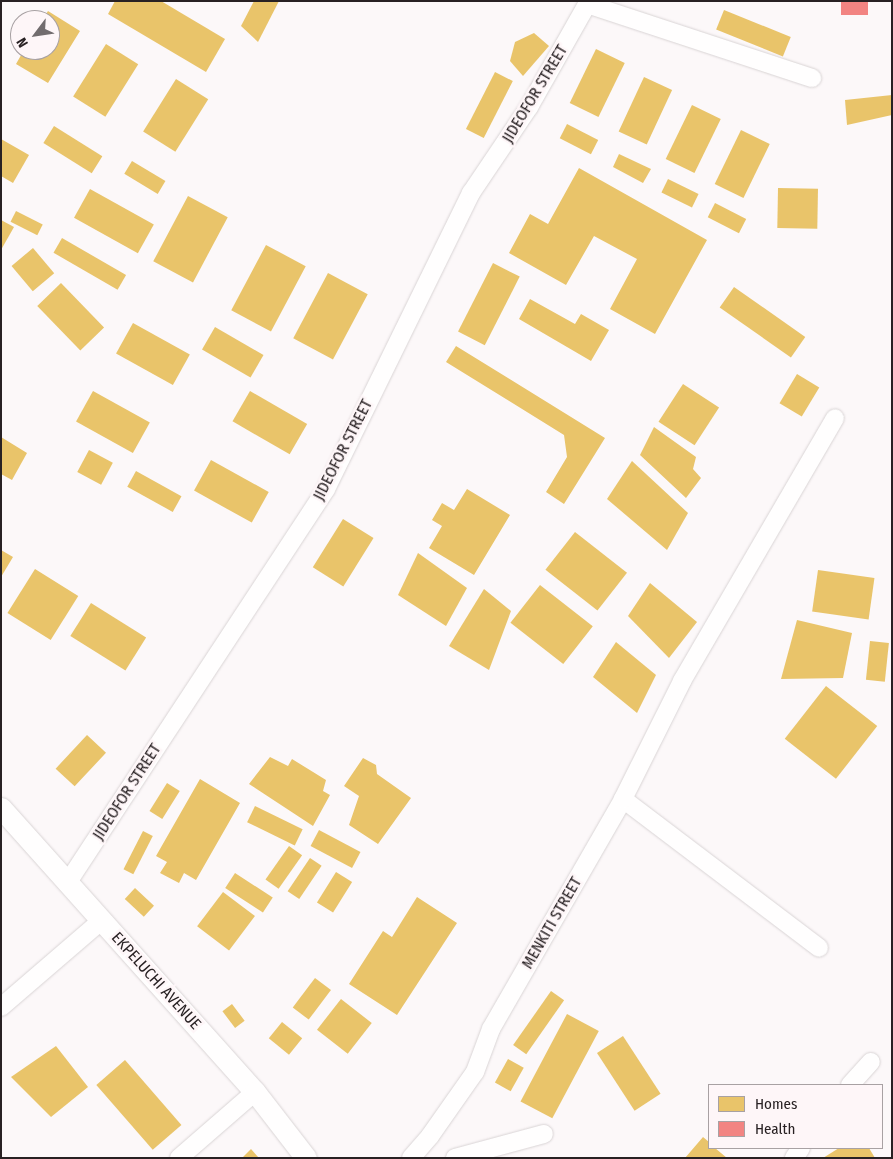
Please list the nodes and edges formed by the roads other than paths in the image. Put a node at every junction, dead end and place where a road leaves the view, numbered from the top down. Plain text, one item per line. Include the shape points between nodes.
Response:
1 (588, 3) edge
2 (812, 78) dead end
3 (834, 418) dead end
4 (623, 799) junction
5 (1, 808) edge
6 (68, 882) junction
7 (102, 920) junction
8 (819, 948) dead end
9 (1, 1007) edge
10 (871, 1062) dead end
11 (851, 1084) edge
12 (255, 1092) junction
13 (544, 1134) dead end
14 (179, 1158) edge
15 (306, 1158) edge
16 (411, 1158) edge
17 (455, 1158) edge

1 - 2 street
1 - 6 street, JIDEOFOR STREET via 529,107 472,193 326,489
3 - 4 street, MENKITI STREET via 682,681
4 - 8 street
4 - 16 street, MENKITI STREET via 491,1029 475,1072
5 - 6 street, EKPELUCHI AVENUE
6 - 7 street, EKPELUCHI AVENUE
7 - 9 street
7 - 12 street, EKPELUCHI AVENUE
10 - 11 street
12 - 14 street
12 - 15 street, EKPELUCHI AVENUE
13 - 17 street

